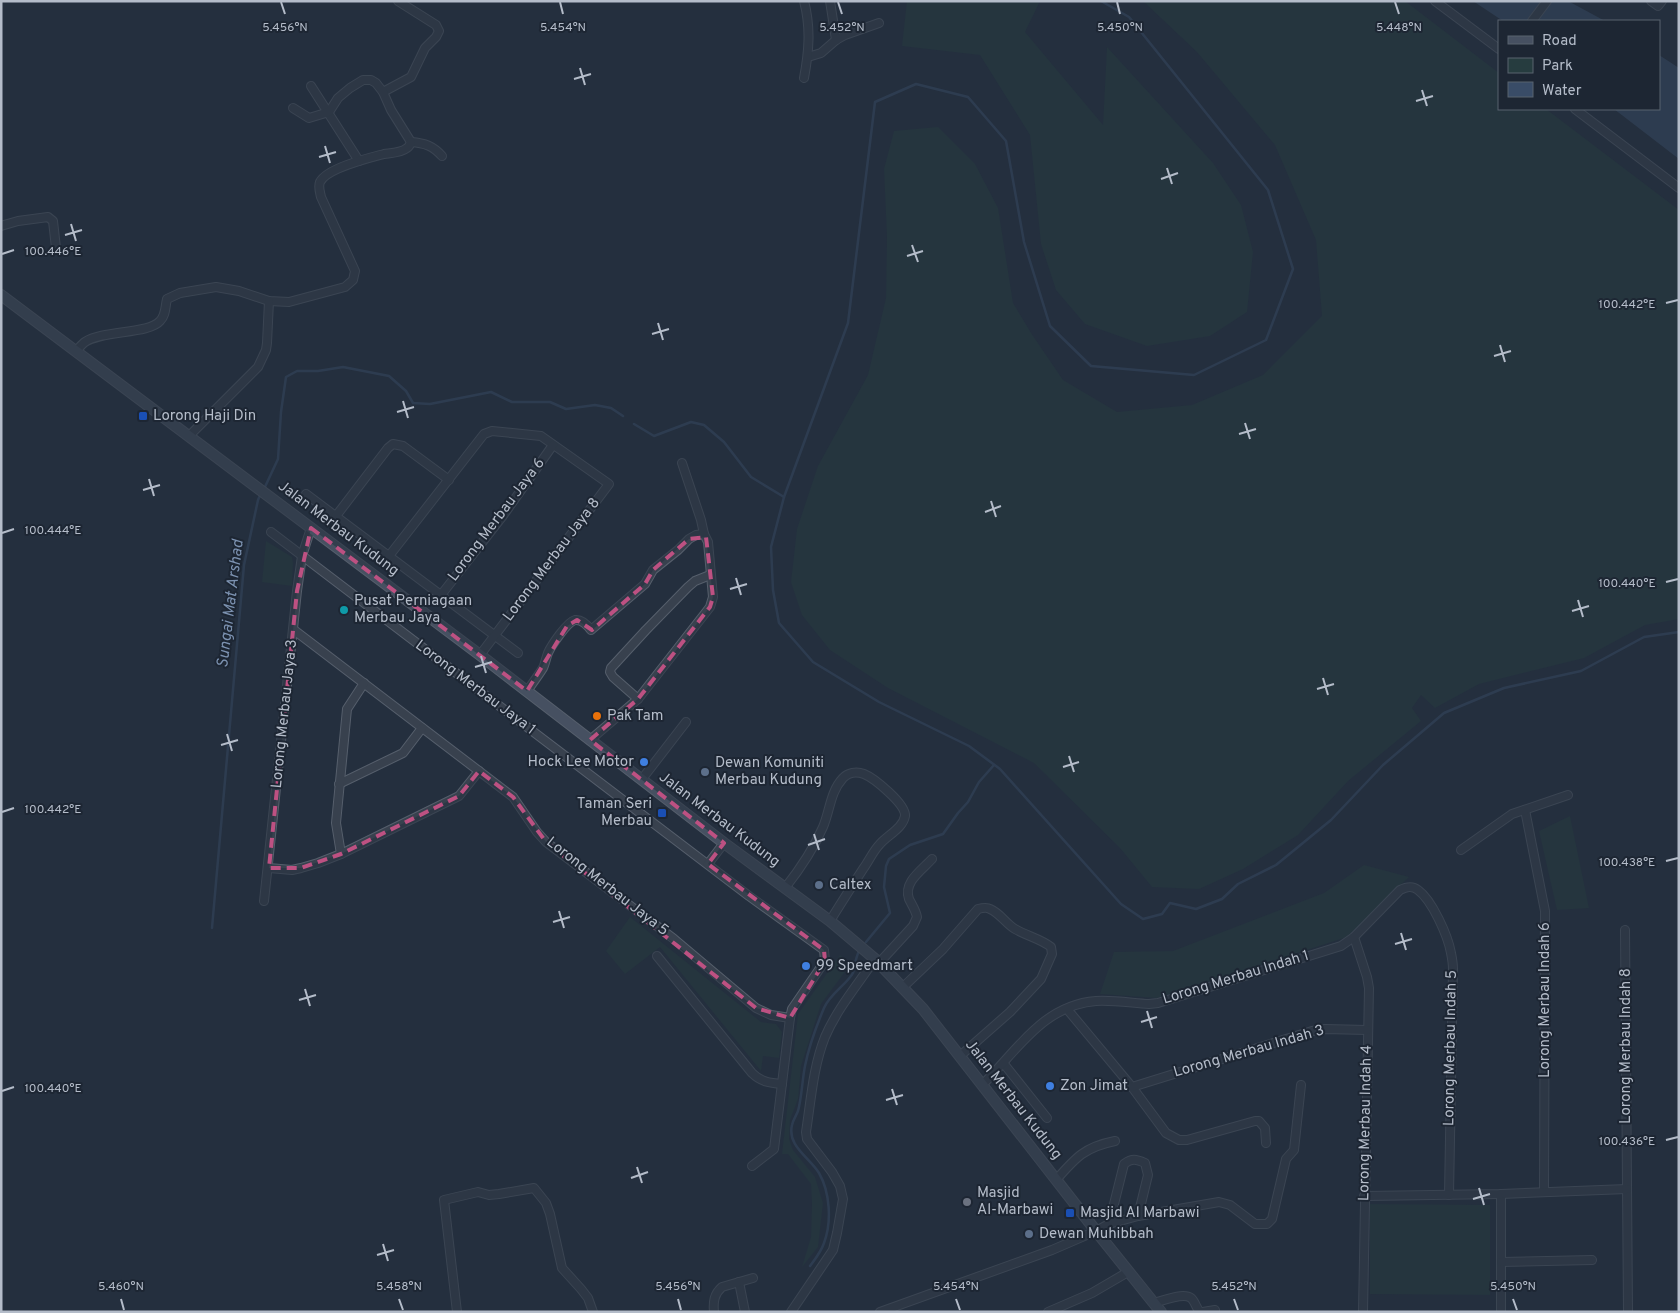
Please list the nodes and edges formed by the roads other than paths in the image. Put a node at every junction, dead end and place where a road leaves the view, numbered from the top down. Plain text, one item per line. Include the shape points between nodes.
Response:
1 (398, 1) edge
2 (804, 1) edge
3 (830, 1) edge
4 (1435, 1) edge
5 (1547, 1) edge
6 (1651, 1) edge
7 (1662, 1) edge
8 (1533, 20) edge
9 (879, 24) dead end
10 (836, 40) junction
11 (1498, 48) edge
12 (808, 57) junction
13 (804, 78) dead end
14 (311, 86) dead end
15 (383, 92) junction
16 (293, 108) dead end
17 (1576, 110) edge
18 (329, 112) junction
19 (412, 142) junction
20 (442, 156) dead end
21 (359, 161) junction
22 (1679, 188) edge
23 (1, 226) edge
24 (56, 248) dead end
25 (1, 295) edge
26 (269, 301) junction
27 (76, 351) junction
28 (189, 436) junction
29 (553, 445) junction
30 (682, 463) dead end
31 (449, 480) junction
32 (306, 494) dead end
33 (336, 516) junction
34 (311, 528) junction
35 (271, 532) dead end
36 (704, 534) junction
37 (302, 556) junction
38 (389, 556) junction
39 (710, 575) junction
40 (441, 595) junction
41 (294, 630) junction
42 (495, 635) junction
43 (518, 653) dead end
44 (480, 655) junction
45 (364, 683) junction
46 (527, 691) junction
47 (638, 698) junction
48 (686, 722) dead end
49 (422, 728) junction
50 (590, 740) junction
51 (479, 771) junction
52 (642, 779) junction
53 (339, 784) junction
54 (1568, 795) dead end
55 (1525, 810) junction
56 (724, 843) junction
57 (1461, 850) dead end
58 (341, 854) junction
59 (932, 859) dead end
60 (708, 864) junction
61 (269, 868) junction
62 (1408, 887) joint
63 (784, 888) junction
64 (264, 902) dead end
65 (830, 921) junction
66 (1625, 930) dead end
67 (1354, 938) junction
68 (656, 956) dead end
69 (877, 961) junction
70 (903, 987) junction
71 (1067, 1009) junction
72 (790, 1018) junction
73 (1367, 1030) junction
74 (960, 1056) junction
75 (1004, 1064) junction
76 (782, 1084) junction
77 (1301, 1084) dead end
78 (982, 1086) junction
79 (1132, 1087) junction
80 (1047, 1118) dead end
81 (1115, 1141) dead end
82 (1266, 1143) dead end
83 (752, 1166) dead end
84 (1056, 1180) junction
85 (1626, 1189) junction
86 (1544, 1192) junction
87 (1501, 1194) junction
88 (1449, 1195) junction
89 (1364, 1196) junction
90 (1138, 1216) junction
91 (1109, 1224) junction
92 (1096, 1232) junction
93 (1592, 1260) dead end
94 (1501, 1262) junction
95 (1128, 1272) junction
96 (753, 1278) dead end
97 (739, 1282) junction
98 (1157, 1308) edge
99 (1215, 1310) dead end
100 (457, 1312) edge
101 (593, 1312) edge
102 (714, 1312) edge
103 (745, 1312) edge
104 (792, 1312) edge
105 (880, 1312) edge
106 (1048, 1312) edge
107 (1202, 1312) edge
108 (1363, 1312) edge
109 (1501, 1312) edge
110 (1628, 1312) edge

1 - 15 street via 436,25 439,31 425,48 411,77
2 - 12 street via 810,35
3 - 10 street
4 - 11 street
5 - 8 street
6 - 7 street via 1658,6
9 - 10 street
10 - 12 street via 820,53
12 - 13 street
14 - 18 street
15 - 18 street via 376,83 363,80 338,98
15 - 19 street
16 - 18 street via 308,118
17 - 22 street
18 - 21 street
19 - 20 street via 427,144
19 - 21 street via 401,151
21 - 26 street via 329,173 320,181 319,189 355,271 353,280 337,290 289,302
23 - 24 street via 48,217 53,221
25 - 27 main road, Jalan Merbau Kudung
26 - 27 street via 216,287 180,293 168,299 164,316 158,324 104,335 85,342
26 - 28 street via 266,350 258,366
27 - 28 main road, Jalan Merbau Kudung
28 - 34 main road, Jalan Merbau Kudung
29 - 31 street via 541,436 492,431 484,434
29 - 40 street, Lorong Merbau Jaya 6
29 - 42 street, Lorong Merbau Jaya 8 via 609,484
30 - 36 street
31 - 33 street via 402,446 393,444
31 - 38 street
32 - 33 street
33 - 38 street
34 - 37 street, Lorong Merbau Jaya 3
34 - 44 main road, Jalan Merbau Kudung
35 - 37 street, Lorong Merbau Jaya 1
36 - 39 street via 708,542
36 - 46 street via 689,539 664,560 645,584 592,630 579,620 567,626 548,652 542,670
37 - 41 street, Lorong Merbau Jaya 3
37 - 60 street, Lorong Merbau Jaya 1
38 - 40 street
39 - 47 street via 713,597 710,607
39 - 47 street via 688,586 612,668 613,676
40 - 42 street
41 - 45 street, Lorong Merbau Jaya 5
41 - 61 street, Lorong Merbau Jaya 3
42 - 43 street
42 - 44 street, Lorong Merbau Jaya 8
44 - 46 main road, Jalan Merbau Kudung
45 - 49 street, Lorong Merbau Jaya 5
45 - 53 street via 347,709
46 - 50 main road, Jalan Merbau Kudung
47 - 50 street
48 - 52 street
49 - 51 street, Lorong Merbau Jaya 5
49 - 53 street via 403,753
50 - 52 main road, Jalan Merbau Kudung
51 - 58 street via 459,796
51 - 72 street, Lorong Merbau Jaya 5 via 512,797 546,842 674,939 756,1008
52 - 56 main road, Jalan Merbau Kudung
53 - 58 street via 336,823
54 - 55 street
55 - 57 street via 1512,814
55 - 86 street, Lorong Merbau Indah 6 via 1545,911
56 - 60 street
56 - 63 main road, Jalan Merbau Kudung
58 - 61 street via 292,870
59 - 69 street via 908,886 917,917 913,926
60 - 72 street, Lorong Merbau Jaya 1 via 824,950 825,961 792,1009
61 - 64 street, Lorong Merbau Jaya 3
62 - 67 street, Lorong Merbau Indah 1 via 1400,890
62 - 88 street, Lorong Merbau Indah 5 via 1418,890 1425,898 1442,925 1451,953
63 - 65 main road, Jalan Merbau Kudung
63 - 65 street via 809,856 823,827 835,789 843,777 857,772 875,781 898,801 905,817 878,846
65 - 69 main road, Jalan Merbau Kudung
66 - 85 street, Lorong Merbau Indah 8
67 - 71 street, Lorong Merbau Indah 1 via 1341,946 1158,1003 1102,1001
67 - 73 street, Lorong Merbau Indah 4 via 1369,988
68 - 76 street via 756,1078
69 - 70 main road, Jalan Merbau Kudung
69 - 104 street via 830,1028 814,1073 807,1139 840,1186 843,1200 832,1250
70 - 74 main road, Jalan Merbau Kudung
70 - 74 street via 978,909 990,909 1013,928 1051,947 1052,954 1041,979 1010,1012
71 - 75 street, Lorong Merbau Indah 1 via 1037,1027
71 - 79 street
72 - 76 street
73 - 79 street, Lorong Merbau Indah 3 via 1312,1031
73 - 89 street, Lorong Merbau Indah 4
74 - 78 main road, Jalan Merbau Kudung
75 - 78 street, Lorong Merbau Indah 1
75 - 80 street
76 - 83 street via 774,1149
77 - 90 street via 1294,1150 1286,1159 1272,1219 1267,1224 1255,1224 1230,1205 1218,1202
78 - 84 main road, Jalan Merbau Kudung
79 - 82 street via 1161,1128 1173,1138 1187,1140 1259,1121 1265,1128
81 - 84 street via 1082,1153
84 - 92 main road, Jalan Merbau Kudung
85 - 86 street
85 - 110 street, Lorong Merbau Indah 8
86 - 87 street
87 - 88 street
87 - 94 street
88 - 89 street
89 - 108 street, Lorong Merbau Indah 4
90 - 91 street
90 - 91 street via 1148,1175 1145,1163 1135,1158 1124,1164
91 - 92 street
92 - 95 main road, Jalan Merbau Kudung
92 - 105 street
93 - 94 street
94 - 109 street
95 - 98 main road, Jalan Merbau Kudung
95 - 106 street via 1092,1293
96 - 97 street
97 - 102 street via 718,1290
97 - 103 street
98 - 107 street via 1171,1297 1186,1296
99 - 107 street
100 - 101 street via 444,1200 478,1192 489,1195 534,1188 550,1214 562,1268 582,1289

